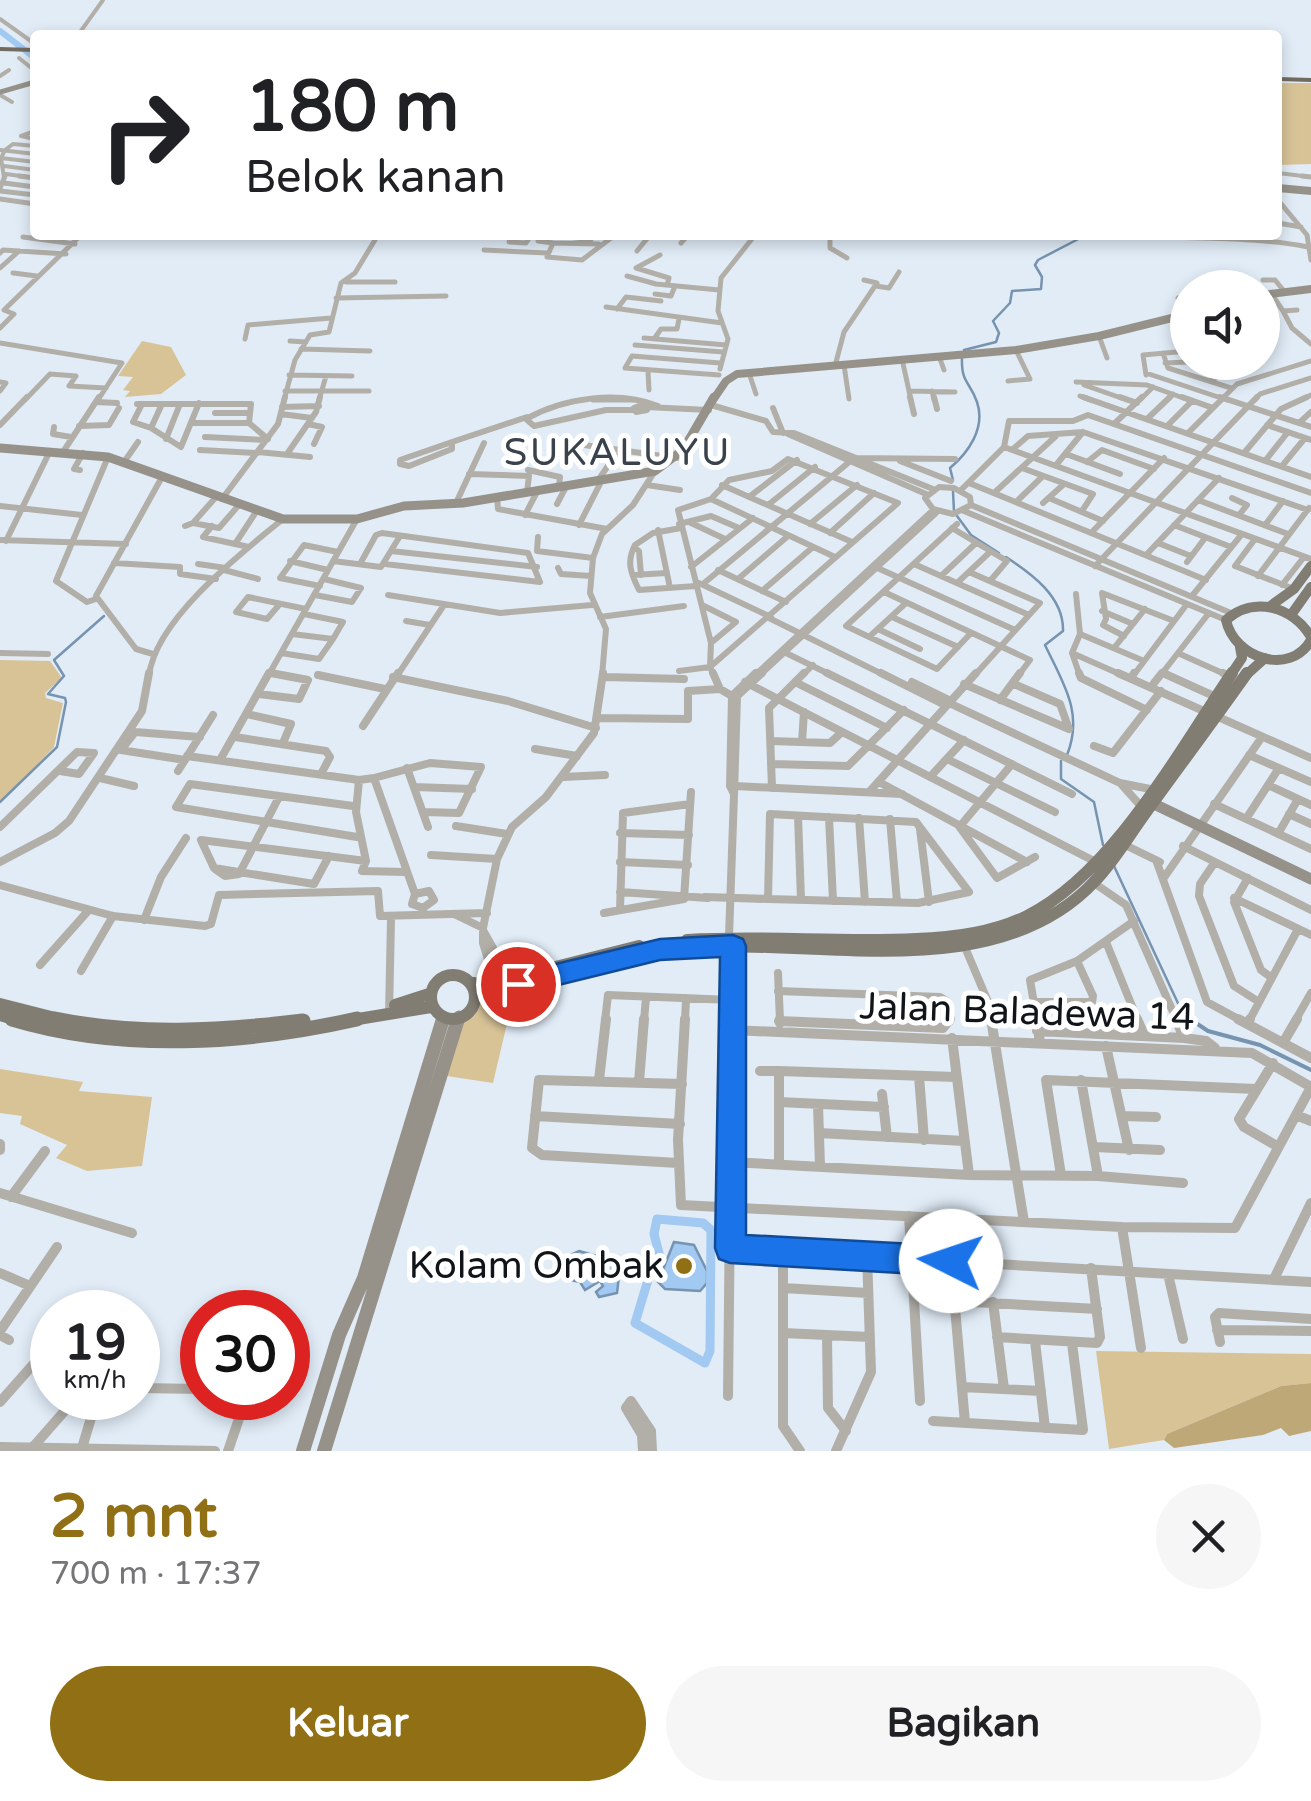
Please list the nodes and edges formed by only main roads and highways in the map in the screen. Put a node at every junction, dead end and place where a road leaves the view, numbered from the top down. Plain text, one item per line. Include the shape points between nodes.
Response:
1 (1282, 77) edge
2 (1311, 78) edge
3 (1308, 561) edge
4 (1311, 587) edge
5 (1269, 607) junction
6 (1291, 615) junction
7 (1310, 646) edge
8 (1240, 647) junction
9 (1265, 658) junction
10 (1211, 714) junction
11 (1105, 855) junction
12 (731, 942) junction
13 (476, 989) junction
14 (0, 1004) edge
15 (389, 1011) junction
16 (444, 1014) junction
17 (0, 1015) edge

1 - 2 highway
3 - 5 main road
4 - 6 main road
5 - 6 main road
5 - 8 main road via 1249,606 1229,616 1228,634
6 - 7 main road
7 - 9 main road via 1281,660
8 - 9 main road
8 - 10 main road via 1242,658
9 - 10 main road
10 - 11 main road
10 - 11 main road via 1154,804 1123,844
11 - 12 main road via 1041,908 1001,926 900,940
11 - 12 main road via 1094,883 1067,908 964,946 900,950
12 - 13 main road via 660,950
12 - 13 main road via 638,946
13 - 16 main road via 473,1008
13 - 16 main road via 452,976 438,982
14 - 15 main road via 67,1021 156,1030
15 - 16 main road
15 - 17 main road via 263,1034 181,1038 83,1034

